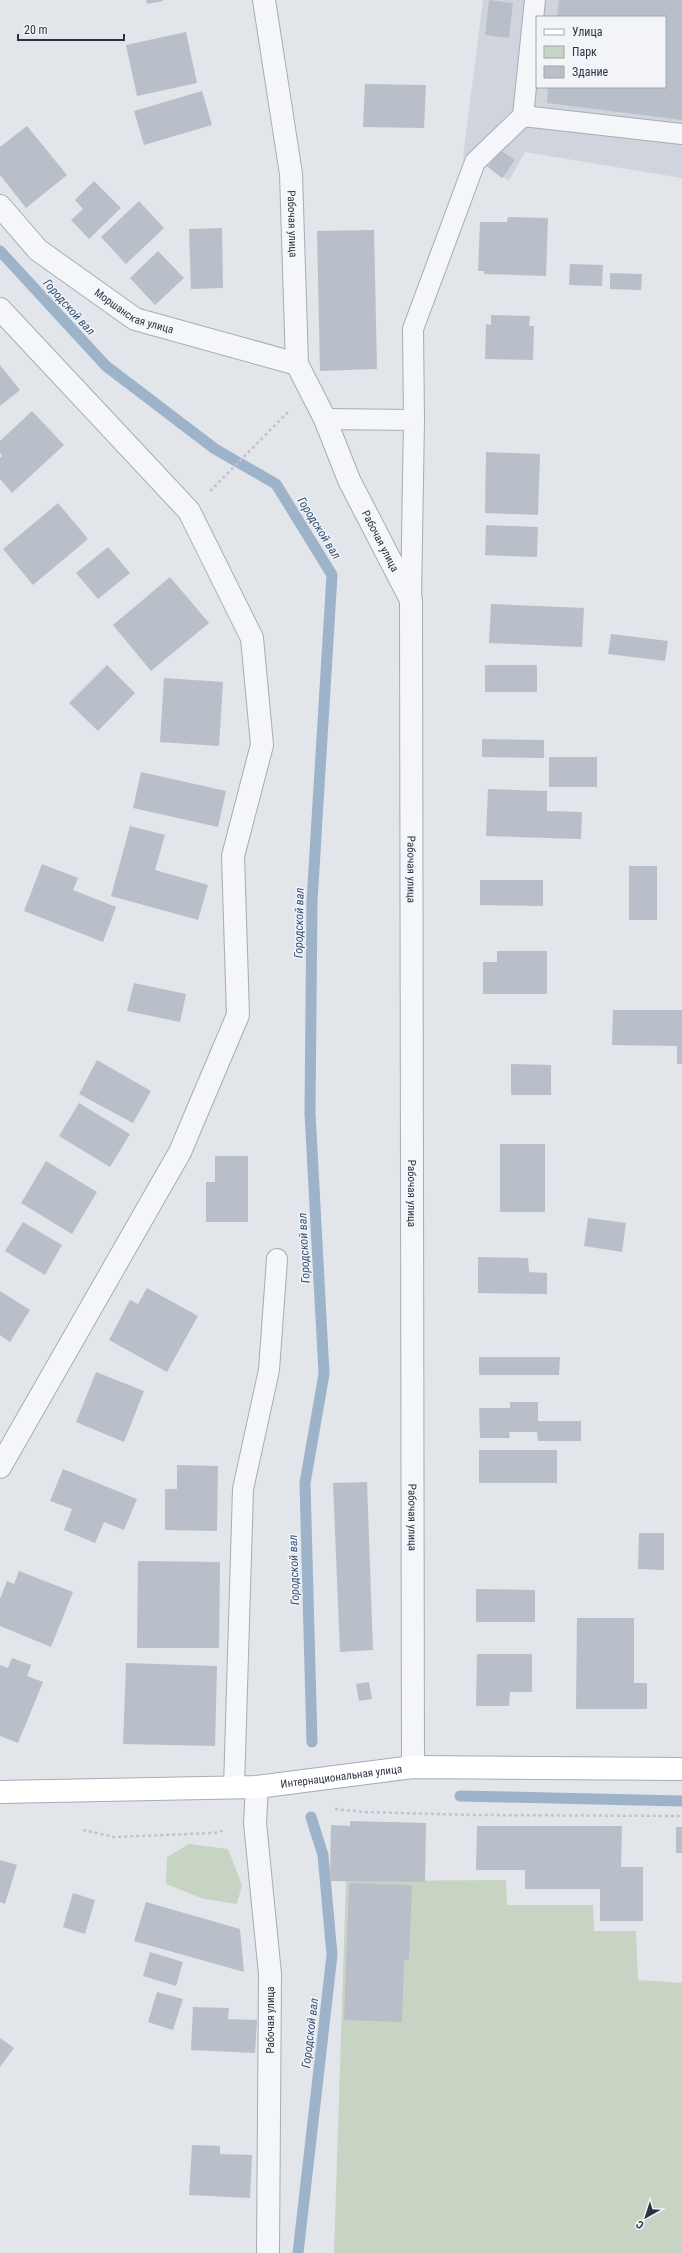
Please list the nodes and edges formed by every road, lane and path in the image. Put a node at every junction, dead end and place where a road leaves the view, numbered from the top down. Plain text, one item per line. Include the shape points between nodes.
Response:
1 (264, 0) edge
2 (536, 0) edge
3 (523, 116) junction
4 (682, 134) edge
5 (0, 206) edge
6 (0, 309) edge
7 (297, 364) junction
8 (325, 419) junction
9 (414, 420) junction
10 (264, 435) dead end
11 (224, 478) dead end
12 (411, 600) junction
13 (277, 1259) dead end
14 (0, 1467) edge
15 (413, 1767) junction
16 (682, 1768) edge
17 (257, 1787) junction
18 (234, 1788) junction
19 (0, 1792) edge
20 (334, 1809) dead end
21 (682, 1816) edge
22 (255, 1822) junction
23 (83, 1830) dead end
24 (268, 2253) edge

1 - 7 street, Рабочая улица via 291,174
2 - 3 lane
3 - 4 lane
3 - 9 lane via 475,162 412,329
5 - 7 street, Моршанская улица via 38,250 135,319
6 - 14 street via 189,511 252,638 262,745 233,856 238,1015 180,1152
7 - 8 street, Рабочая улица
8 - 9 lane
8 - 12 street, Рабочая улица via 349,480
9 - 12 lane
10 - 11 path
12 - 15 street, Рабочая улица
13 - 18 lane via 269,1370 242,1489
15 - 16 street, Интернациональная улица
15 - 17 street, Интернациональная улица
17 - 18 street, Интернациональная улица
17 - 22 street, Рабочая улица
18 - 19 street, Интернациональная улица
20 - 21 path via 473,1815
22 - 23 path via 214,1832 114,1837
22 - 24 street, Рабочая улица via 270,1974

